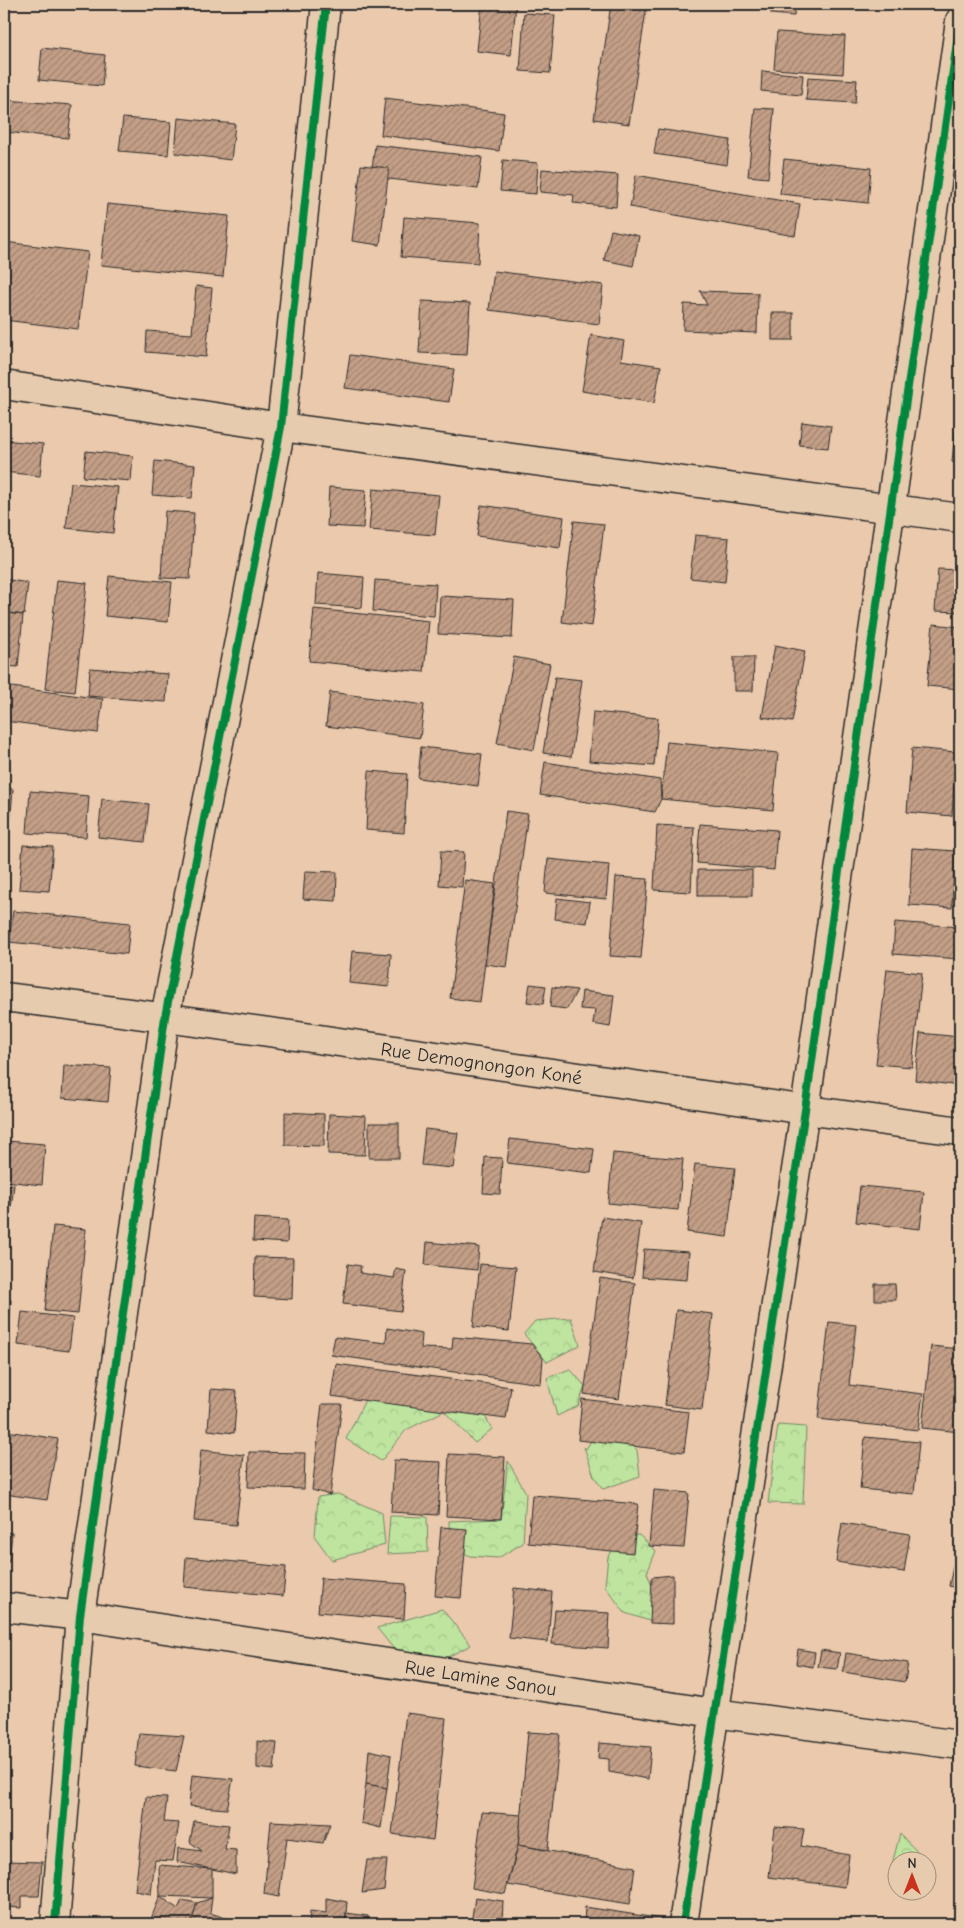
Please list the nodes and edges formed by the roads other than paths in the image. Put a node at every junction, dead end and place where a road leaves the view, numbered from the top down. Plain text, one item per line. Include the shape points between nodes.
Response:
1 (326, 4) edge
2 (960, 21) edge
3 (4, 385) edge
4 (281, 427) junction
5 (890, 508) junction
6 (960, 518) edge
7 (4, 997) edge
8 (165, 1017) junction
9 (804, 1110) junction
10 (960, 1131) edge
11 (4, 1607) edge
12 (80, 1616) junction
13 (714, 1713) junction
14 (960, 1745) edge
15 (54, 1924) edge
16 (684, 1924) edge

1 - 4 street
2 - 5 street
3 - 4 street
4 - 5 street
4 - 8 street
5 - 6 street
5 - 9 street
7 - 8 street, Rue Demognongon Koné
8 - 9 street, Rue Demognongon Koné
8 - 12 street
9 - 10 street, Rue Demognongon Koné
9 - 13 street
11 - 12 street, Rue Lamine Sanou
12 - 13 street, Rue Lamine Sanou
12 - 15 street
13 - 14 street, Rue Lamine Sanou
13 - 16 street

